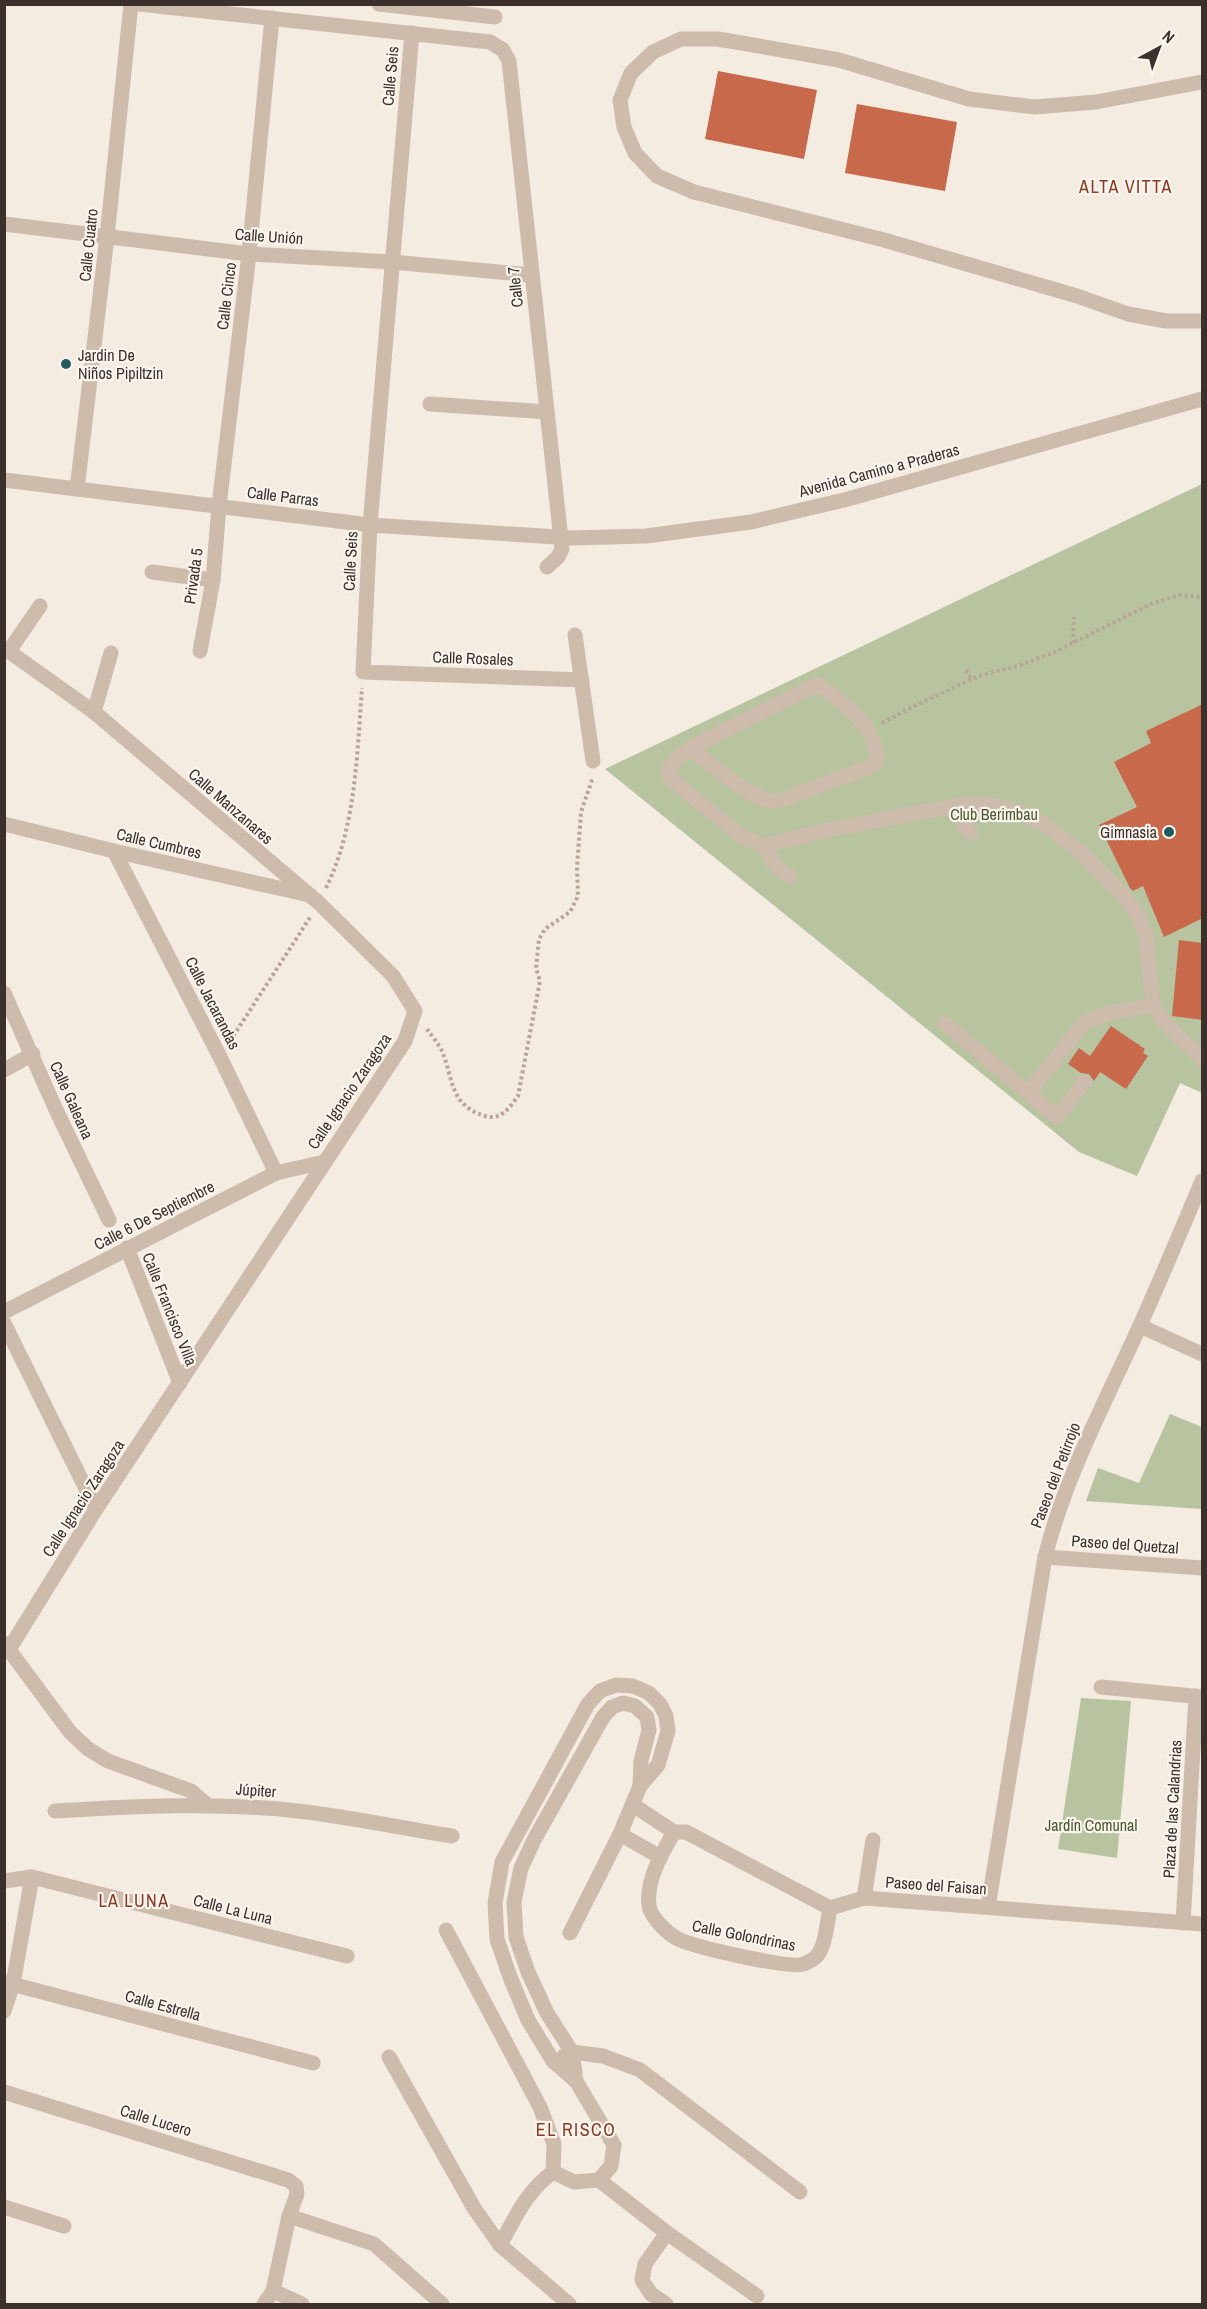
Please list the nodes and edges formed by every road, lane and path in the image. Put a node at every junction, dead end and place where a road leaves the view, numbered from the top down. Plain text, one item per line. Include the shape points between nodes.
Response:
1 (131, 4) edge
2 (139, 4) edge
3 (379, 4) edge
4 (495, 17) dead end
5 (272, 18) junction
6 (412, 33) junction
7 (1203, 82) edge
8 (4, 224) edge
9 (107, 237) junction
10 (249, 254) junction
11 (392, 262) junction
12 (531, 275) junction
13 (1203, 321) edge
14 (1203, 399) edge
15 (430, 404) dead end
16 (547, 412) junction
17 (4, 480) edge
18 (77, 489) junction
19 (219, 506) junction
20 (370, 525) junction
21 (559, 537) junction
22 (547, 567) dead end
23 (152, 572) dead end
24 (213, 580) junction
25 (1203, 597) edge
26 (40, 606) dead end
27 (1074, 617) dead end
28 (575, 635) dead end
29 (1073, 643) junction
30 (7, 650) edge
31 (200, 651) dead end
32 (111, 653) dead end
33 (966, 670) dead end
34 (363, 672) junction
35 (972, 679) junction
36 (582, 680) junction
37 (94, 712) junction
38 (868, 730) junction
39 (690, 748) junction
40 (593, 761) joint
41 (959, 804) junction
42 (4, 824) edge
43 (971, 833) dead end
44 (763, 846) junction
45 (114, 851) junction
46 (789, 877) dead end
47 (313, 899) junction
48 (4, 993) edge
49 (1153, 1005) junction
50 (415, 1011) junction
51 (944, 1023) dead end
52 (33, 1054) junction
53 (1200, 1055) edge
54 (220, 1057) junction
55 (4, 1070) edge
56 (1084, 1082) dead end
57 (1029, 1092) junction
58 (324, 1162) junction
59 (276, 1173) junction
60 (1203, 1181) edge
61 (109, 1220) dead end
62 (127, 1248) junction
63 (4, 1312) edge
64 (4, 1323) edge
65 (1140, 1326) junction
66 (1203, 1354) edge
67 (180, 1383) junction
68 (96, 1509) junction
69 (1045, 1557) junction
70 (1203, 1568) edge
71 (6, 1647) edge
72 (1101, 1687) dead end
73 (1199, 1697) edge
74 (640, 1786) junction
75 (207, 1805) junction
76 (633, 1805) junction
77 (56, 1811) dead end
78 (680, 1832) junction
79 (620, 1834) junction
80 (452, 1836) dead end
81 (873, 1840) dead end
82 (660, 1857) junction
83 (32, 1877) junction
84 (4, 1881) edge
85 (864, 1898) junction
86 (988, 1907) junction
87 (830, 1908) junction
88 (1183, 1923) junction
89 (1203, 1924) edge
90 (446, 1930) dead end
91 (570, 1933) dead end
92 (347, 1956) dead end
93 (9, 1983) edge
94 (4, 2011) edge
95 (572, 2052) junction
96 (389, 2057) dead end
97 (553, 2061) junction
98 (313, 2063) dead end
99 (576, 2081) junction
100 (4, 2092) edge
101 (553, 2172) junction
102 (599, 2180) junction
103 (800, 2192) dead end
104 (4, 2207) edge
105 (289, 2216) junction
106 (64, 2226) dead end
107 (667, 2233) junction
108 (500, 2245) junction
109 (273, 2291) junction
110 (757, 2296) dead end
111 (264, 2304) edge
112 (302, 2304) edge
113 (442, 2304) edge
114 (569, 2304) edge
115 (666, 2304) edge

1 - 9 street, Calle Cuatro
2 - 5 street
3 - 4 street
5 - 6 street
5 - 10 street, Calle Cinco
6 - 11 street, Calle Seis
6 - 12 street, Calle 7 via 490,42 509,61
7 - 13 street via 1096,102 1035,107 969,99 839,60 718,39 681,39 653,52 630,73 620,100 624,127 635,153 657,176 694,192 941,256 1128,314 1166,321
8 - 9 street, Calle Unión
9 - 10 street, Calle Unión
9 - 18 street, Calle Cuatro
10 - 11 street, Calle Unión
10 - 19 street, Calle Cinco
11 - 12 street, Calle Unión
11 - 20 street, Calle Seis
12 - 16 street, Calle 7
14 - 21 street, Avenida Camino a Praderas via 848,499 751,522 646,536
15 - 16 street
16 - 21 street, Calle 7
17 - 18 street, Calle Parras
18 - 19 street, Calle Parras
19 - 20 street, Calle Parras
19 - 24 street, Privada 5
20 - 21 street, Calle Parras
20 - 34 street, Calle Seis
21 - 22 street via 562,549
23 - 24 street
24 - 31 street, Privada 5
25 - 29 path via 1180,595 1153,603
26 - 30 street
27 - 29 path
28 - 36 street
29 - 35 path via 1021,665
30 - 37 street, Calle Manzanares
32 - 37 street
33 - 35 path
34 - 36 street, Calle Rosales
34 - 47 path via 356,767 343,849
35 - 38 path
36 - 40 street
37 - 47 street, Calle Manzanares
38 - 39 street via 857,714 818,684
38 - 39 street via 878,757 875,763 772,802 730,778
39 - 44 street via 670,767 671,779 741,836
40 - 50 path via 593,777 581,812 578,896 570,912 545,929 538,939 536,968 540,981 518,1096 507,1112 489,1117 470,1112 457,1097 441,1049
41 - 43 street via 964,825
41 - 44 street
41 - 49 street via 992,805 1044,824 1081,852 1127,899 1146,937
42 - 45 street, Calle Cumbres
44 - 46 street via 774,864
45 - 47 street, Calle Cumbres
45 - 54 street, Calle Jacarandas
47 - 50 street, Calle Manzanares via 393,976
47 - 54 path
48 - 52 street, Calle Galeana
49 - 53 street via 1172,1032
49 - 57 street via 1085,1022
50 - 58 street, Calle Ignacio Zaragoza via 405,1041
51 - 57 street
52 - 55 street
52 - 61 street, Calle Galeana
54 - 59 street, Calle Jacarandas
56 - 57 street via 1057,1117
58 - 59 street, Calle 6 De Septiembre
58 - 67 street, Calle Ignacio Zaragoza
59 - 62 street, Calle 6 De Septiembre
60 - 65 street, Paseo del Petirrojo
62 - 63 street, Calle 6 De Septiembre
62 - 67 street, Calle Francisco Villa
64 - 68 street
65 - 66 street
65 - 69 street, Paseo del Petirrojo via 1069,1479
67 - 68 street, Calle Ignacio Zaragoza
68 - 71 street, Calle Ignacio Zaragoza
69 - 70 street, Paseo del Quetzal
69 - 86 street, Paseo del Petirrojo
71 - 75 street via 70,1732 88,1749 108,1761 191,1791
72 - 73 street
73 - 88 street, Plaza de las Calandrias
74 - 76 street
74 - 95 street via 649,1730 647,1717 635,1706 623,1703 612,1707 603,1717 521,1868 514,1902 516,1937 547,2013
74 - 97 street via 658,1765 668,1731 666,1716 649,1693 633,1686 616,1685 600,1691 588,1704 502,1862 495,1902 497,1939 528,2020
75 - 77 street, Júpiter
75 - 80 street, Júpiter via 299,1811
76 - 78 street
76 - 79 street
78 - 82 street, Calle Golondrinas
78 - 87 street
79 - 82 street
79 - 91 street
81 - 85 street
82 - 87 street, Calle Golondrinas via 648,1907 676,1938 699,1947 804,1964 816,1957 822,1945
83 - 84 street, Calle La Luna
83 - 92 street, Calle La Luna
83 - 93 street
85 - 86 street, Paseo del Faisan
85 - 87 street, Paseo del Faisan
86 - 88 street, Paseo del Faisan
88 - 89 street, Paseo del Faisan
90 - 101 street via 540,2107 554,2144
93 - 94 street
93 - 98 street, Calle Estrella
95 - 97 street
95 - 99 street
95 - 103 street via 603,2056 640,2070
96 - 108 street via 474,2208
97 - 99 street
99 - 102 street via 614,2145 611,2166
100 - 105 street, Calle Lucero via 288,2180 296,2186 297,2194
101 - 102 street via 574,2182
101 - 108 street via 528,2195
102 - 107 street
104 - 106 street
105 - 109 street
105 - 113 street via 374,2244
107 - 110 street
107 - 115 street via 645,2264 642,2280 651,2294
108 - 114 street
109 - 111 street
109 - 112 street

